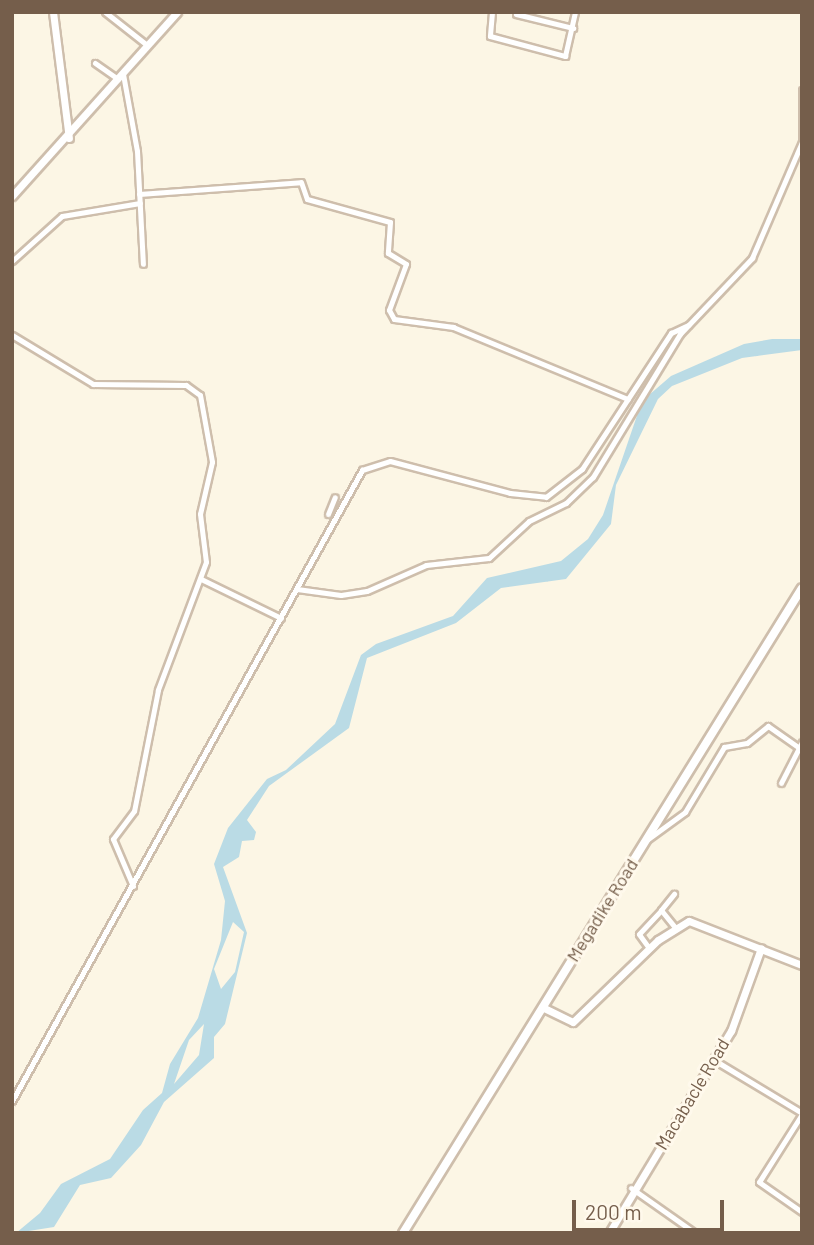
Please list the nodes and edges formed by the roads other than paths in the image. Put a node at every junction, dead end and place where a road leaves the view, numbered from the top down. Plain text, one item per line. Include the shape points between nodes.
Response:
1 (53, 12) edge
2 (105, 12) edge
3 (177, 12) edge
4 (492, 12) edge
5 (507, 12) edge
6 (575, 12) edge
7 (516, 13) edge
8 (572, 28) junction
9 (147, 45) junction
10 (95, 63) dead end
11 (120, 77) junction
12 (802, 90) edge
13 (69, 138) junction
14 (802, 142) edge
15 (139, 194) junction
16 (12, 196) edge
17 (139, 203) junction
18 (12, 261) edge
19 (143, 264) dead end
20 (688, 325) junction
21 (12, 335) edge
22 (628, 399) junction
23 (335, 497) dead end
24 (327, 514) dead end
25 (201, 579) junction
26 (802, 588) edge
27 (297, 589) junction
28 (281, 618) junction
29 (800, 745) edge
30 (781, 783) dead end
31 (645, 841) junction
32 (133, 886) junction
33 (674, 894) dead end
34 (661, 910) junction
35 (675, 927) junction
36 (649, 948) junction
37 (761, 948) junction
38 (802, 965) edge
39 (542, 1007) junction
40 (714, 1060) junction
41 (12, 1101) edge
42 (802, 1113) edge
43 (631, 1188) junction
44 (802, 1212) edge
45 (404, 1233) edge
46 (608, 1233) edge
47 (695, 1233) edge

1 - 13 street
2 - 9 street
3 - 9 street
4 - 8 street via 489,36 559,55 568,53
5 - 7 street
6 - 8 street
7 - 8 street
9 - 11 street
10 - 11 street
11 - 13 street
11 - 15 street
12 - 14 street
13 - 16 street
14 - 20 street via 752,258
15 - 17 street
15 - 22 street via 301,182 307,199 390,222 388,253 406,264 389,310 394,319 453,327
17 - 18 street via 62,216
17 - 19 street
20 - 22 street via 671,333
20 - 27 street via 593,477 566,503 529,521 489,558 426,565 367,591 341,595
21 - 25 street via 93,384 186,385 198,390 212,462 200,514 207,552
22 - 27 street via 582,470 546,497 510,493 390,461 369,464
23 - 24 street
25 - 28 street
25 - 32 street via 189,600 158,690 134,811 113,839
26 - 31 main road, Megadike Road
27 - 28 street
28 - 32 street
29 - 30 street
29 - 31 street via 768,726 747,743 724,747 677,821
31 - 39 main road, Megadike Road
32 - 41 street
33 - 34 street
34 - 35 street
34 - 36 street via 639,934
35 - 36 street
35 - 37 street via 693,922
36 - 39 street via 573,1022
37 - 38 street
37 - 40 street, Macabacle Road
39 - 45 main road, Megadike Road
40 - 42 street
40 - 43 street, Macabacle Road
42 - 44 street via 759,1182
43 - 46 street, Macabacle Road
43 - 47 street

